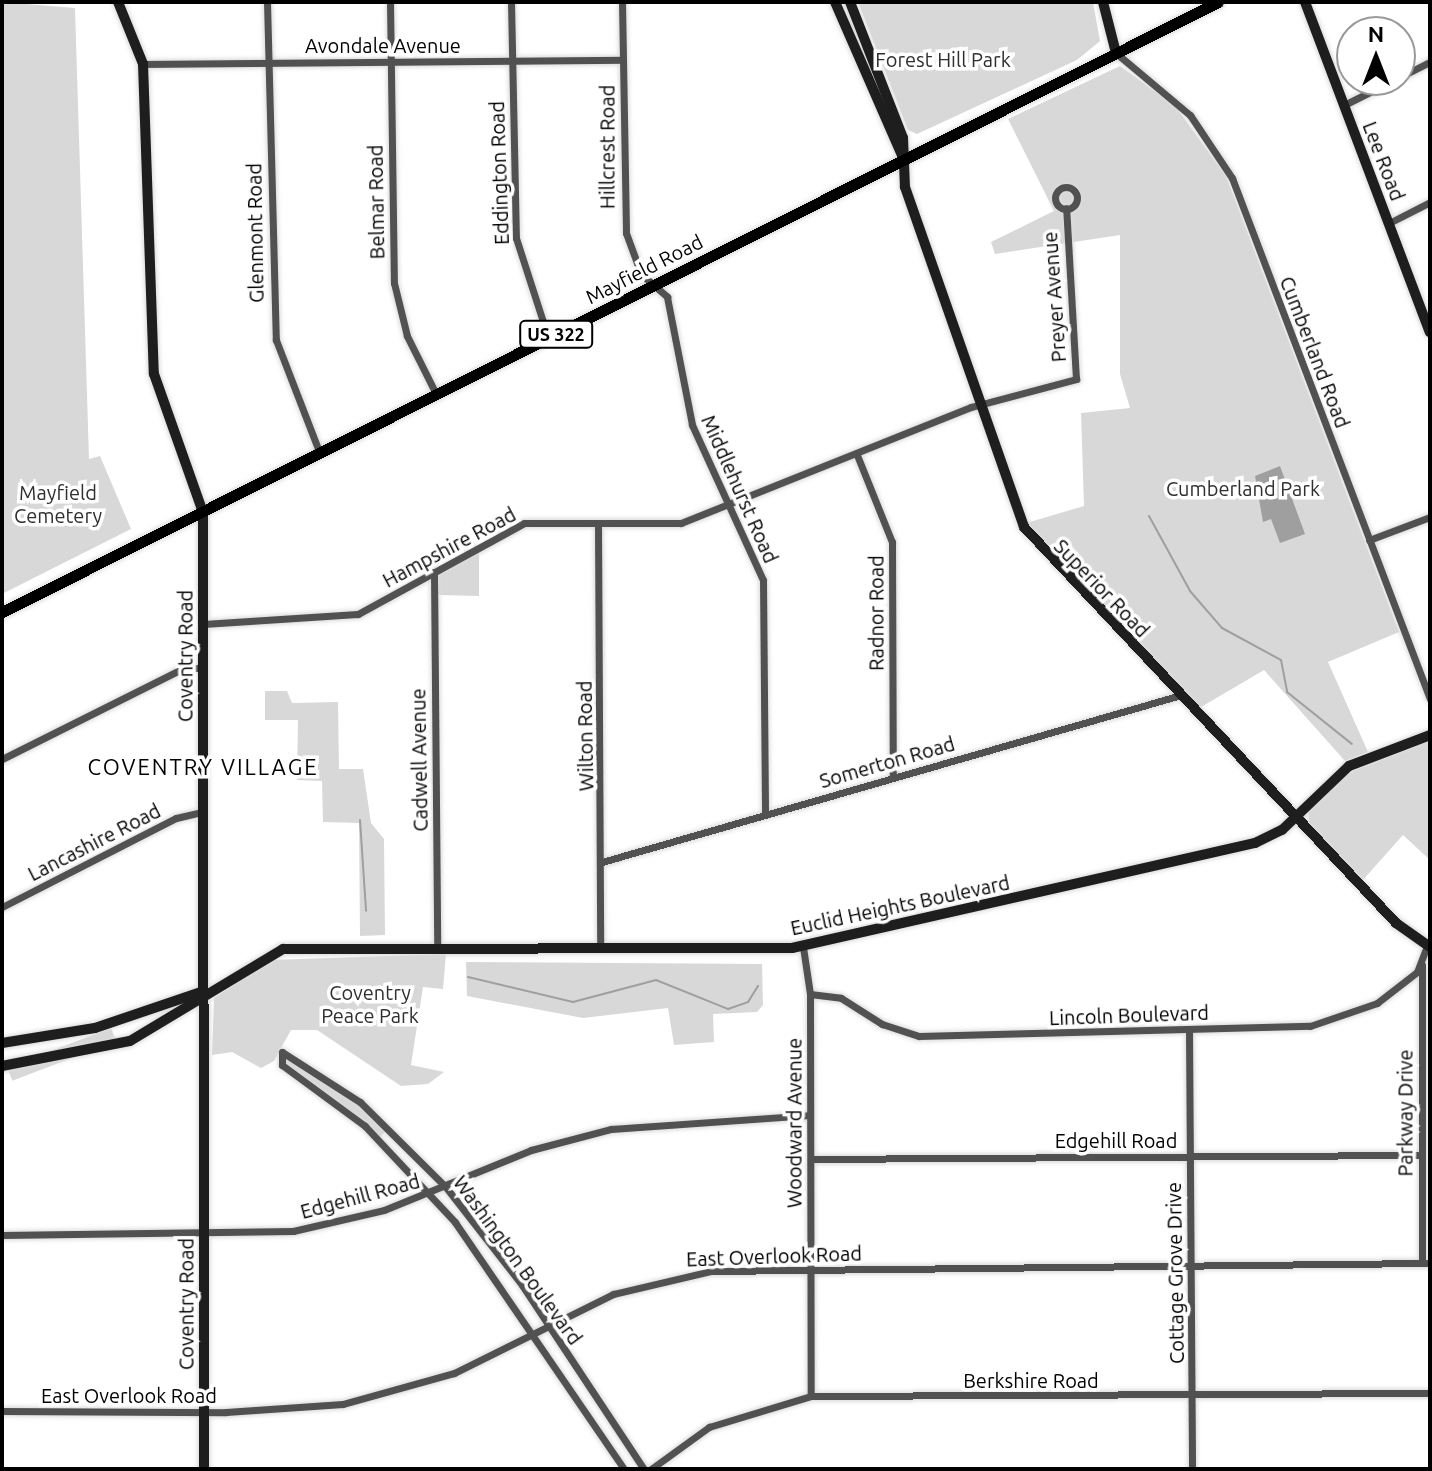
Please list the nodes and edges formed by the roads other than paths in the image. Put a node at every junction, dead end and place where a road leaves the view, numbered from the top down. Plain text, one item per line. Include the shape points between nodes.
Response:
1 (118, 2) edge
2 (267, 2) edge
3 (390, 2) edge
4 (511, 2) edge
5 (622, 2) edge
6 (835, 2) edge
7 (850, 2) edge
8 (1103, 2) edge
9 (1218, 2) edge
10 (1305, 2) edge
11 (859, 24) junction
12 (847, 29) junction
13 (1116, 53) junction
14 (512, 60) junction
15 (623, 60) junction
16 (268, 62) junction
17 (391, 62) junction
18 (143, 64) junction
19 (884, 89) junction
20 (871, 93) junction
21 (1362, 96) edge
22 (1344, 105) junction
23 (903, 158) junction
24 (1430, 202) edge
25 (1066, 208) dead end
26 (1389, 223) junction
27 (651, 286) junction
28 (1430, 332) edge
29 (548, 337) junction
30 (436, 394) junction
31 (979, 405) junction
32 (320, 454) junction
33 (857, 455) junction
34 (728, 505) junction
35 (203, 512) junction
36 (1430, 517) edge
37 (598, 524) junction
38 (1369, 540) junction
39 (434, 572) junction
40 (2, 612) edge
41 (203, 624) junction
42 (203, 668) junction
43 (1181, 695) junction
44 (1430, 699) edge
45 (1430, 735) edge
46 (2, 759) edge
47 (893, 777) junction
48 (202, 812) junction
49 (765, 813) junction
50 (1295, 816) junction
51 (602, 862) junction
52 (2, 907) edge
53 (1428, 946) edge
54 (437, 947) junction
55 (600, 947) junction
56 (803, 947) junction
57 (1422, 963) junction
58 (203, 992) junction
59 (810, 994) junction
60 (1189, 1029) junction
61 (2, 1043) edge
62 (2, 1066) edge
63 (1426, 1097) edge
64 (810, 1115) junction
65 (1421, 1155) junction
66 (1189, 1156) junction
67 (811, 1159) junction
68 (445, 1186) junction
69 (429, 1194) junction
70 (2, 1235) edge
71 (203, 1236) junction
72 (1426, 1263) edge
73 (1190, 1267) junction
74 (811, 1269) junction
75 (549, 1325) junction
76 (534, 1333) junction
77 (1430, 1393) edge
78 (811, 1396) junction
79 (1192, 1396) junction
80 (2, 1411) edge
81 (204, 1412) junction
82 (204, 1469) edge
83 (624, 1469) edge
84 (644, 1469) edge
85 (651, 1469) edge
86 (1192, 1469) edge

1 - 18 street, Coventry Road
2 - 16 street, Glenmont Road
3 - 17 street, Belmar Road
4 - 14 street, Eddington Road
5 - 15 street, Hillcrest Road
6 - 12 street, Superior Road
7 - 11 street, Superior Road
8 - 13 street
9 - 13 main road, Mayfield Road / US 322
10 - 22 street, Lee Road
11 - 12 street
11 - 19 street, Superior Road
12 - 20 street, Superior Road
13 - 23 main road, Mayfield Road / US 322
13 - 38 street, Cumberland Road via 1190,115 1232,178
14 - 15 street, Avondale Avenue
14 - 17 street, Avondale Avenue
14 - 29 street, Eddington Road via 516,238
15 - 27 street, Hillcrest Road via 624,223
16 - 17 street, Avondale Avenue
16 - 18 street, Avondale Avenue
16 - 32 street, Glenmont Road via 276,340
17 - 30 street, Belmar Road via 394,283 407,336
18 - 35 street, Coventry Road via 154,374
19 - 20 street
19 - 23 street, Superior Road
20 - 23 street, Superior Road
21 - 22 street
22 - 26 street, Lee Road
23 - 27 main road, Mayfield Road / US 322
23 - 31 street, Superior Road via 905,187
24 - 26 street
25 - 31 street, Preyer Avenue via 1076,379
26 - 28 street, Lee Road
27 - 29 main road, Mayfield Road / US 322
27 - 34 street, Middlehurst Road via 667,297 682,392
29 - 30 main road, Mayfield Road / US 322
30 - 32 main road, Mayfield Road / US 322
31 - 33 street, Hampshire Road
31 - 43 street, Superior Road via 1024,527
32 - 35 main road, Mayfield Road / US 322
33 - 34 street, Hampshire Road
33 - 47 street, Radnor Road via 892,542
34 - 37 street, Hampshire Road via 681,523
34 - 49 street, Middlehurst Road via 763,580
35 - 40 main road, Mayfield Road / US 322
35 - 41 street, Coventry Road
36 - 38 street
37 - 39 street, Hampshire Road via 524,523
37 - 51 street, Wilton Road
38 - 44 street, Cumberland Road
39 - 41 street, Hampshire Road via 348,616
39 - 54 street, Cadwell Avenue
41 - 42 street, Coventry Road
42 - 46 street via 184,668
42 - 48 street, Coventry Road
43 - 47 street, Somerton Road
43 - 50 street, Superior Road
45 - 50 street, Euclid Heights Boulevard via 1349,766
47 - 49 street, Somerton Road
48 - 52 street, Lancashire Road via 176,818
48 - 58 street, Coventry Road
49 - 51 street, Somerton Road
50 - 53 street, Superior Road
50 - 56 street, Euclid Heights Boulevard via 1255,843
51 - 55 street, Wilton Road
53 - 57 street
54 - 55 street, Euclid Heights Boulevard
54 - 58 street, Euclid Heights Boulevard via 283,949
55 - 56 street, Euclid Heights Boulevard
56 - 59 street, Woodward Avenue
57 - 60 street, Lincoln Boulevard via 1377,1003 1343,1019
57 - 63 street, Parkway Drive
58 - 61 street, Euclid Heights Boulevard via 95,1028
58 - 62 street, Euclid Heights Boulevard via 167,1021 112,1048
58 - 71 street, Coventry Road
59 - 60 street, Lincoln Boulevard via 841,998 882,1024 919,1036
59 - 64 street, Woodward Avenue
60 - 66 street, Cottage Grove Drive
63 - 65 street, Parkway Drive
64 - 67 street, Woodward Avenue
64 - 68 street, Edgehill Road via 611,1129 531,1150
65 - 66 street, Edgehill Road
65 - 72 street, Parkway Drive
66 - 67 street, Edgehill Road
66 - 73 street, Cottage Grove Drive
67 - 74 street, Woodward Avenue
68 - 69 street, Edgehill Road
68 - 69 street, Washington Boulevard via 360,1102 282,1052 282,1065 348,1111
68 - 75 street, Washington Boulevard
69 - 71 street, Edgehill Road via 333,1224
69 - 76 street, Washington Boulevard
70 - 71 street, Edgehill Road
71 - 81 street, Coventry Road
72 - 73 street, East Overlook Road
73 - 74 street, East Overlook Road
73 - 79 street, Cottage Grove Drive
74 - 75 street, East Overlook Road via 673,1276 613,1294
74 - 78 street, Woodward Avenue
75 - 76 street, East Overlook Road
75 - 84 street, Washington Boulevard
76 - 81 street, East Overlook Road via 454,1373 373,1398
76 - 83 street, Washington Boulevard
77 - 79 street, Berkshire Road
78 - 79 street, Berkshire Road
78 - 85 street, Berkshire Road via 709,1427
79 - 86 street, Cottage Grove Drive
80 - 81 street, East Overlook Road
81 - 82 street, Coventry Road

